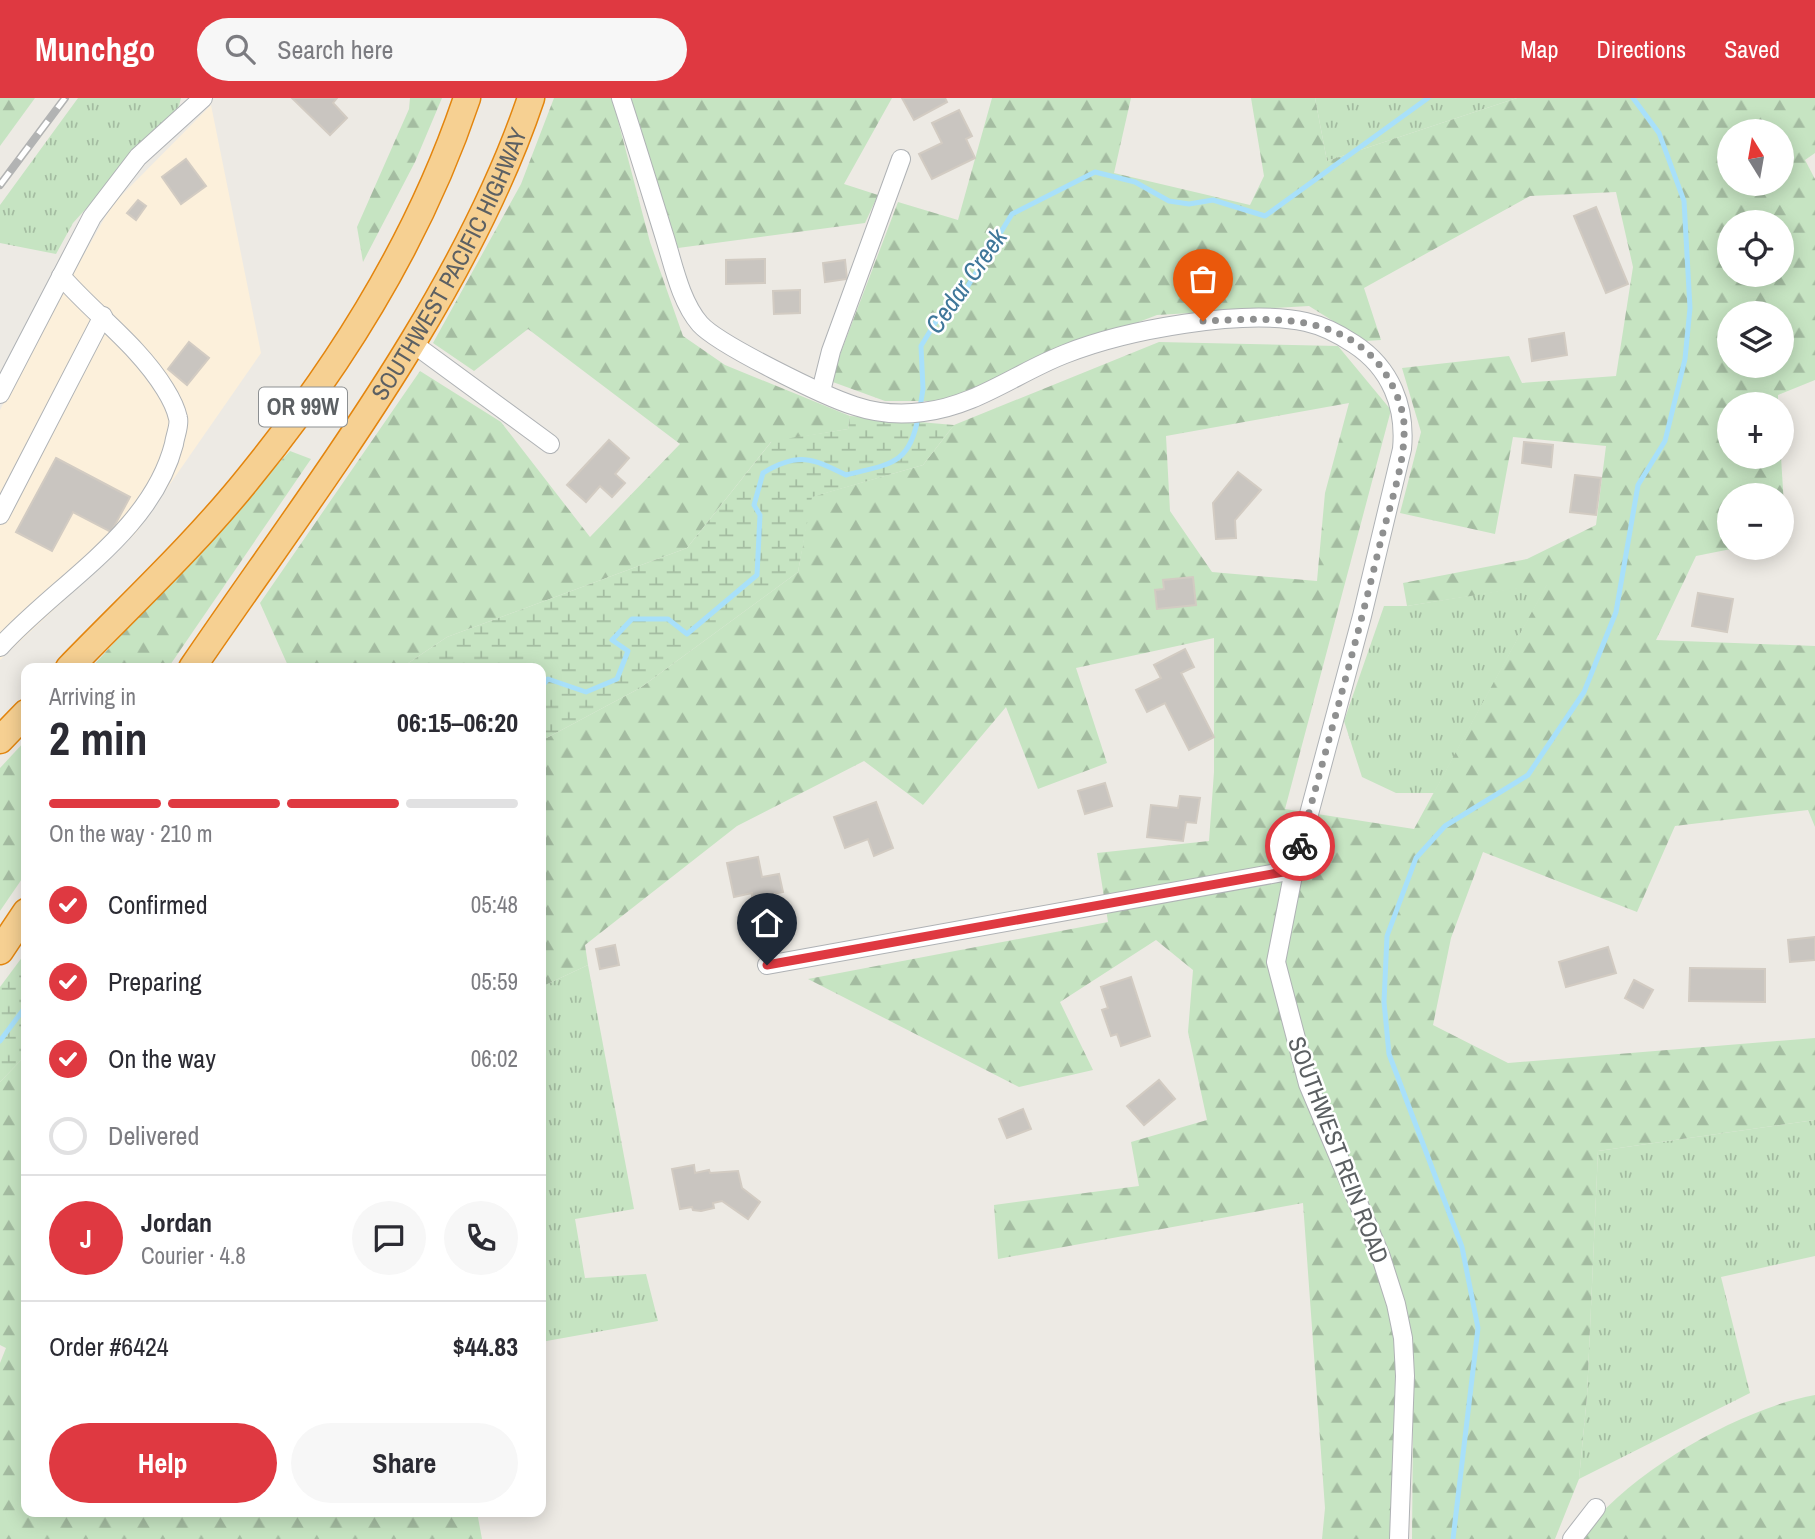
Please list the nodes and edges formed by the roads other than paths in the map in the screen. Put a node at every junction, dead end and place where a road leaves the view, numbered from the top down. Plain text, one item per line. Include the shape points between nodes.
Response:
1 (203, 98) edge
2 (467, 98) edge
3 (531, 98) edge
4 (621, 98) edge
5 (901, 159) dead end
6 (61, 276) junction
7 (103, 316) junction
8 (411, 342) junction
9 (821, 391) junction
10 (0, 394) edge
11 (550, 444) dead end
12 (0, 515) edge
13 (0, 647) edge
14 (74, 663) edge
15 (195, 663) edge
16 (21, 718) edge
17 (0, 740) edge
18 (1294, 870) junction
19 (21, 920) edge
20 (0, 951) edge
21 (767, 965) dead end
22 (1596, 1508) dead end
23 (1399, 1539) edge
24 (1572, 1539) edge

1 - 6 street via 124,173 92,217
2 - 14 highway, SOUTHWEST PACIFIC HIGHWAY / OR 99W via 396,260 315,391 207,526
3 - 8 highway, SOUTHWEST PACIFIC HIGHWAY / OR 99W via 491,196
4 - 9 street, SOUTHWEST REIN ROAD via 676,273 700,324 727,344
5 - 9 street via 831,351
6 - 7 street
6 - 10 street
7 - 12 street
7 - 13 street via 164,388 179,420 169,461 148,500 115,539
8 - 11 street
8 - 15 highway, SOUTHWEST PACIFIC HIGHWAY / OR 99W
9 - 18 street, SOUTHWEST REIN ROAD via 872,410 949,408 1066,354 1203,321 1304,321 1334,331 1378,363 1400,406 1402,449 1363,616
16 - 17 highway
18 - 21 street
18 - 23 street, SOUTHWEST REIN ROAD via 1277,944 1279,980 1308,1084 1381,1257 1403,1338
19 - 20 highway
22 - 24 street

